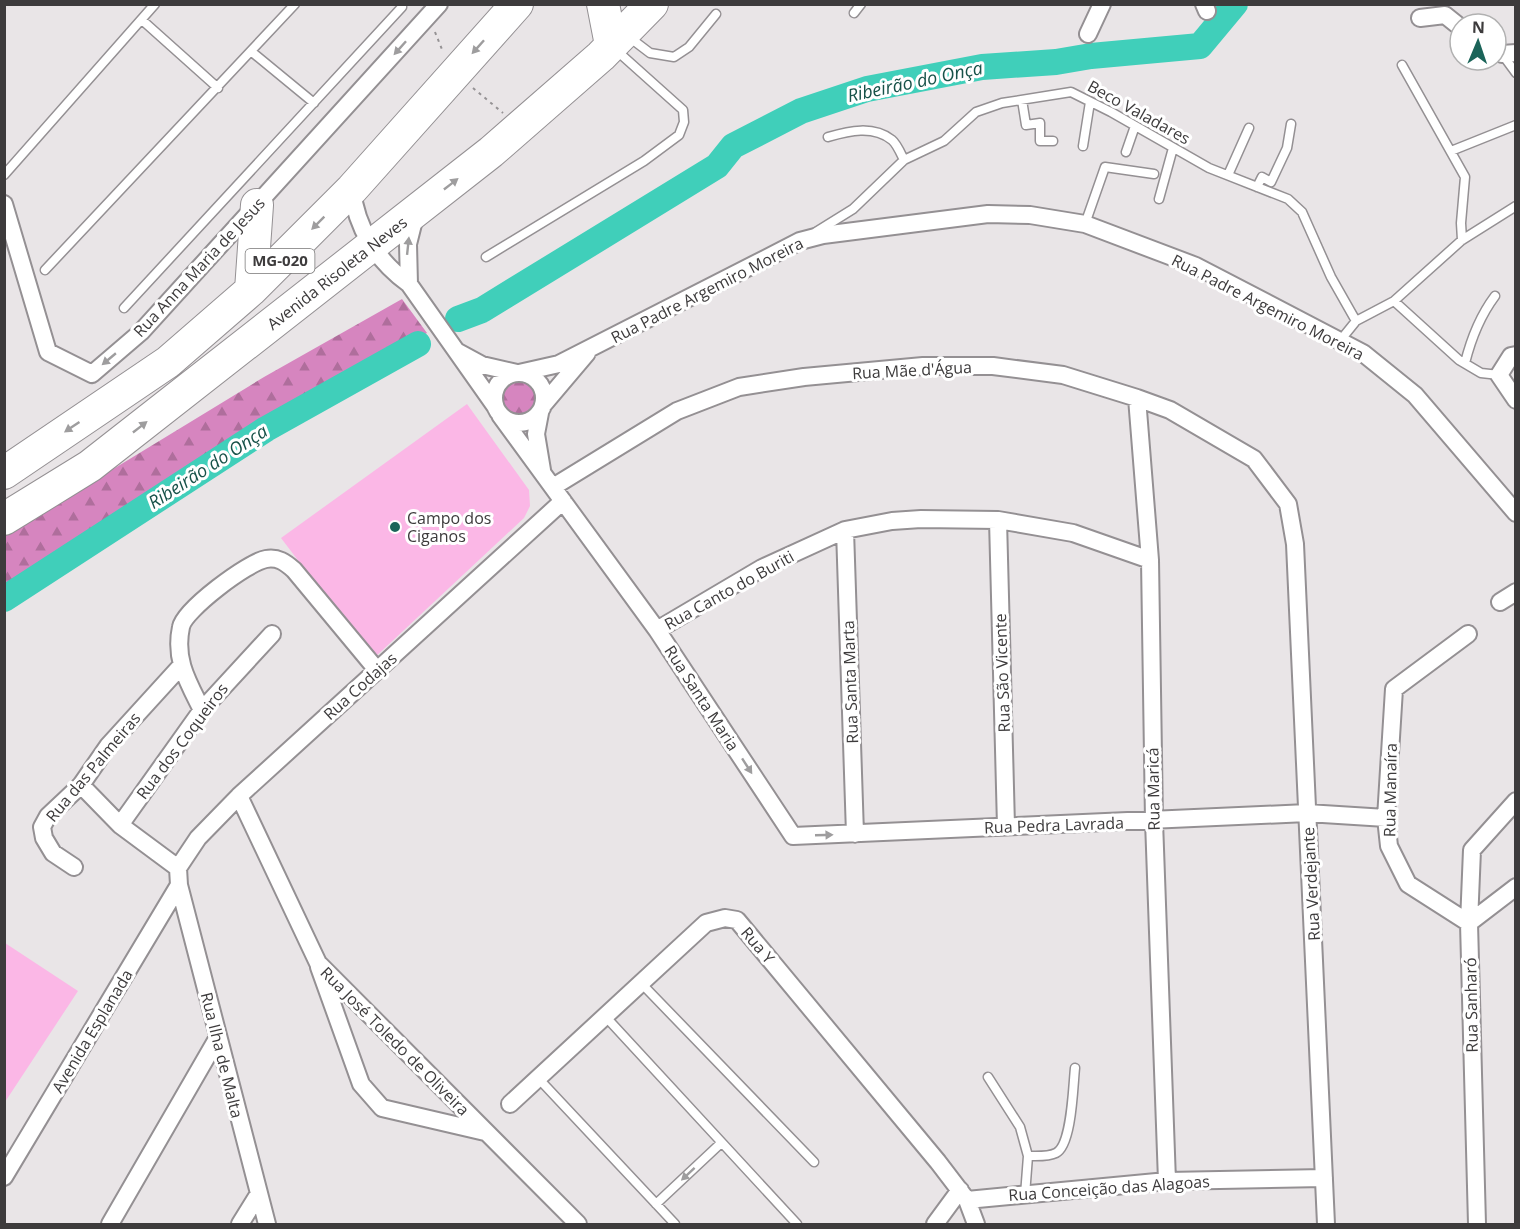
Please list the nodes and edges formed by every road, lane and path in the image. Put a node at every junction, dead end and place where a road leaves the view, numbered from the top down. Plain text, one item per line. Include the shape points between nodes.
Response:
1 (155, 4) edge
2 (295, 4) edge
3 (439, 4) edge
4 (517, 4) edge
5 (603, 4) edge
6 (652, 4) edge
7 (861, 4) edge
8 (1102, 4) edge
9 (402, 7) dead end
10 (854, 13) dead end
11 (716, 14) dead end
12 (1448, 17) edge
13 (1420, 18) dead end
14 (142, 20) junction
15 (432, 24) dead end
16 (1088, 34) dead end
17 (617, 39) junction
18 (252, 52) junction
19 (444, 52) dead end
20 (1508, 60) edge
21 (1402, 65) dead end
22 (1515, 73) edge
23 (470, 85) dead end
24 (218, 88) junction
25 (1022, 100) junction
26 (1090, 102) junction
27 (314, 103) junction
28 (510, 119) dead end
29 (1291, 124) dead end
30 (1515, 125) edge
31 (1135, 126) junction
32 (1249, 128) dead end
33 (828, 137) dead end
34 (1053, 141) dead end
35 (1083, 146) dead end
36 (1173, 148) junction
37 (1450, 151) junction
38 (1126, 152) dead end
39 (904, 160) junction
40 (1154, 174) dead end
41 (4, 175) edge
42 (1228, 176) junction
43 (1257, 187) junction
44 (352, 189) junction
45 (1159, 199) dead end
46 (4, 204) edge
47 (257, 205) junction
48 (1515, 206) edge
49 (417, 210) junction
50 (1085, 224) junction
51 (1462, 240) junction
52 (800, 241) junction
53 (372, 246) junction
54 (486, 257) dead end
55 (45, 270) dead end
56 (251, 290) junction
57 (412, 290) junction
58 (1495, 296) dead end
59 (1394, 301) junction
60 (124, 308) dead end
61 (1356, 321) junction
62 (1338, 342) junction
63 (450, 345) junction
64 (592, 348) junction
65 (1515, 355) edge
66 (1465, 363) junction
67 (518, 373) junction
68 (1499, 375) junction
69 (1137, 398) junction
70 (1515, 400) edge
71 (542, 409) junction
72 (497, 410) junction
73 (4, 473) edge
74 (548, 482) junction
75 (563, 501) junction
76 (1515, 513) edge
77 (4, 519) edge
78 (998, 520) junction
79 (845, 530) junction
80 (1295, 544) joint
81 (1150, 560) junction
82 (1515, 592) edge
83 (1500, 602) dead end
84 (657, 630) junction
85 (272, 634) dead end
86 (1468, 634) dead end
87 (180, 667) junction
88 (377, 670) junction
89 (202, 710) junction
90 (81, 785) junction
91 (239, 796) junction
92 (1515, 801) edge
93 (1307, 813) junction
94 (1386, 818) junction
95 (1154, 821) junction
96 (120, 825) junction
97 (1006, 826) junction
98 (855, 834) junction
99 (793, 836) joint
100 (74, 867) dead end
101 (179, 876) junction
102 (1515, 887) edge
103 (1469, 923) junction
104 (318, 963) junction
105 (641, 983) junction
106 (605, 1016) junction
107 (217, 1039) junction
108 (1075, 1068) dead end
109 (988, 1077) dead end
110 (538, 1078) junction
111 (510, 1104) dead end
112 (485, 1132) junction
113 (720, 1144) junction
114 (1028, 1156) junction
115 (814, 1162) dead end
116 (4, 1177) edge
117 (1324, 1178) junction
118 (1167, 1181) junction
119 (258, 1195) junction
120 (963, 1195) junction
121 (1025, 1195) junction
122 (656, 1204) junction
123 (110, 1224) edge
124 (240, 1224) edge
125 (267, 1224) edge
126 (578, 1224) edge
127 (675, 1224) edge
128 (797, 1224) edge
129 (935, 1224) edge
130 (976, 1224) edge
131 (1326, 1224) edge
132 (1477, 1224) edge

1 - 14 lane
2 - 18 lane
3 -> 47 street, Rua Anna Maria de Jesus
4 -> 44 highway, MG-020
5 - 17 highway
6 - 17 highway, Avenida Risoleta Neves / MG-020
7 - 10 lane
8 - 16 street
9 - 27 lane
11 - 17 lane via 688,47 674,57 650,53
12 - 13 street
14 - 24 lane
14 - 41 lane
15 - 19 path
49 -> 17 highway, Avenida Risoleta Neves / MG-020 via 498,146
17 - 54 lane via 683,110 679,135 644,161
18 - 24 lane
18 - 27 lane
20 - 22 lane
21 - 37 lane
23 - 28 path
24 - 55 lane
25 - 26 lane, Beco Valadares via 1071,92
25 - 34 lane via 1026,125 1040,123 1040,141
25 - 39 lane, Beco Valadares via 976,112 944,141
26 - 31 lane, Beco Valadares
26 - 35 lane
27 - 60 lane
29 - 43 lane via 1287,148 1271,182 1262,177
30 - 37 lane
31 - 36 lane, Beco Valadares
31 - 38 lane
32 - 42 lane
33 - 39 lane via 856,129 880,134 893,140
36 - 42 lane, Beco Valadares
36 - 45 lane
37 - 51 lane via 1465,177
39 - 52 lane, Beco Valadares via 853,209
40 - 50 lane via 1105,167
42 - 43 lane, Beco Valadares
43 - 61 lane, Beco Valadares via 1288,200 1302,212 1330,277
44 - 53 street, Rua Santa Maria via 358,219
44 -> 56 highway, MG-020
47 -> 46 street, Rua Anna Maria de Jesus via 141,332 92,374 48,352
47 - 56 highway
48 - 51 lane
49 - 53 highway, Avenida Risoleta Neves / MG-020
57 -> 49 street via 408,244
50 - 52 street, Rua Padre Argemiro Moreira via 1039,216 988,214
50 - 62 street, Rua Padre Argemiro Moreira via 1196,266
51 - 59 lane
52 - 64 street, Rua Padre Argemiro Moreira
53 - 57 street, Rua Santa Maria
77 -> 53 highway, Avenida Risoleta Neves / MG-020 via 90,466
56 -> 73 highway, MG-020 via 168,362
57 - 63 street, Rua Santa Maria
58 - 66 lane via 1485,308
59 - 61 lane
59 - 66 lane
61 - 62 lane
62 - 76 street, Rua Padre Argemiro Moreira via 1364,353 1415,395
63 - 67 street, Rua Santa Maria via 482,365
63 - 72 street, Rua Santa Maria
64 - 67 street, Rua Padre Argemiro Moreira via 559,364
64 - 71 street, Rua Padre Argemiro Moreira
65 - 68 street
66 - 68 lane via 1480,373
67 - 71 street via 539,382 544,397
67 - 72 street via 498,384
68 - 70 street
69 - 74 street, Rua Mãe d'Água via 1063,375 993,366 923,366 804,377 739,387 677,411
69 - 80 street, Rua Mãe d'Água via 1170,410 1254,459 1288,504
69 - 81 street, Rua Maricá
71 - 72 street via 528,422 520,423 513,423
71 - 74 street, Rua Santa Maria via 536,434
72 - 74 street, Rua Santa Maria
74 - 75 street, Rua Santa Maria
75 - 84 street, Rua Santa Maria
75 - 88 street, Rua Codajas
78 - 79 street, Rua Canto do Buriti via 921,519
78 - 81 street, Rua Canto do Buriti via 1073,533
78 - 97 street, Rua São Vicente
79 - 84 street, Rua Canto do Buriti via 762,568
79 - 98 street, Rua Santa Marta
80 - 93 street, Rua Verdejante
81 - 95 street, Rua Maricá
82 - 83 street
84 -> 99 street, Rua Santa Maria
85 - 89 street, Rua dos Coqueiros
86 - 94 street, Rua Manaíra via 1394,689
87 - 88 street via 181,624 191,611 243,569 264,559 280,559 294,570
87 - 89 street
87 - 90 street, Rua das Palmeiras via 108,746
88 - 91 street, Rua Codajas
89 - 96 street, Rua dos Coqueiros
90 - 96 street
90 - 100 street, Rua das Palmeiras via 48,816 42,827 53,853
91 - 101 street, Rua Codajas via 198,838
91 - 104 street, Rua José Toledo de Oliveira
92 - 103 street, Rua Sanharó via 1472,850
93 - 94 street, Rua Pedra Lavrada
93 - 95 street, Rua Pedra Lavrada
93 - 117 street, Rua Verdejante
94 - 103 street, Rua Manaíra via 1389,846 1408,884
95 - 97 street, Rua Pedra Lavrada
95 - 118 street, Rua Maricá
96 - 101 street
97 - 98 street, Rua Pedra Lavrada
99 -> 98 street, Rua Pedra Lavrada
101 - 107 street, Rua Ilha de Malta
101 - 116 street, Avenida Esplanada
102 - 103 street
103 - 132 street, Rua Sanharó
104 - 112 street, Rua José Toledo de Oliveira
104 - 112 street via 361,1084 382,1108
105 - 106 street, Rua Y
105 - 115 lane
105 - 120 street, Rua Y via 706,923 725,918 737,920
106 - 110 street, Rua Y
106 - 113 lane
107 - 119 street, Rua Ilha de Malta
107 - 123 street
108 - 114 lane via 1066,1143 1058,1153
109 - 114 lane via 1020,1127
110 - 111 street, Rua Y
110 - 122 lane
112 - 126 street, Rua José Toledo de Oliveira
113 -> 122 lane
113 - 128 lane
114 - 121 lane
117 - 118 street, Rua Conceição das Alagoas
117 - 131 street, Rua Verdejante
118 - 121 street, Rua Conceição das Alagoas
119 - 124 street
119 - 125 street, Rua Ilha de Malta
120 - 121 street, Rua Conceição das Alagoas
120 - 129 street
120 - 130 street
122 - 127 lane

